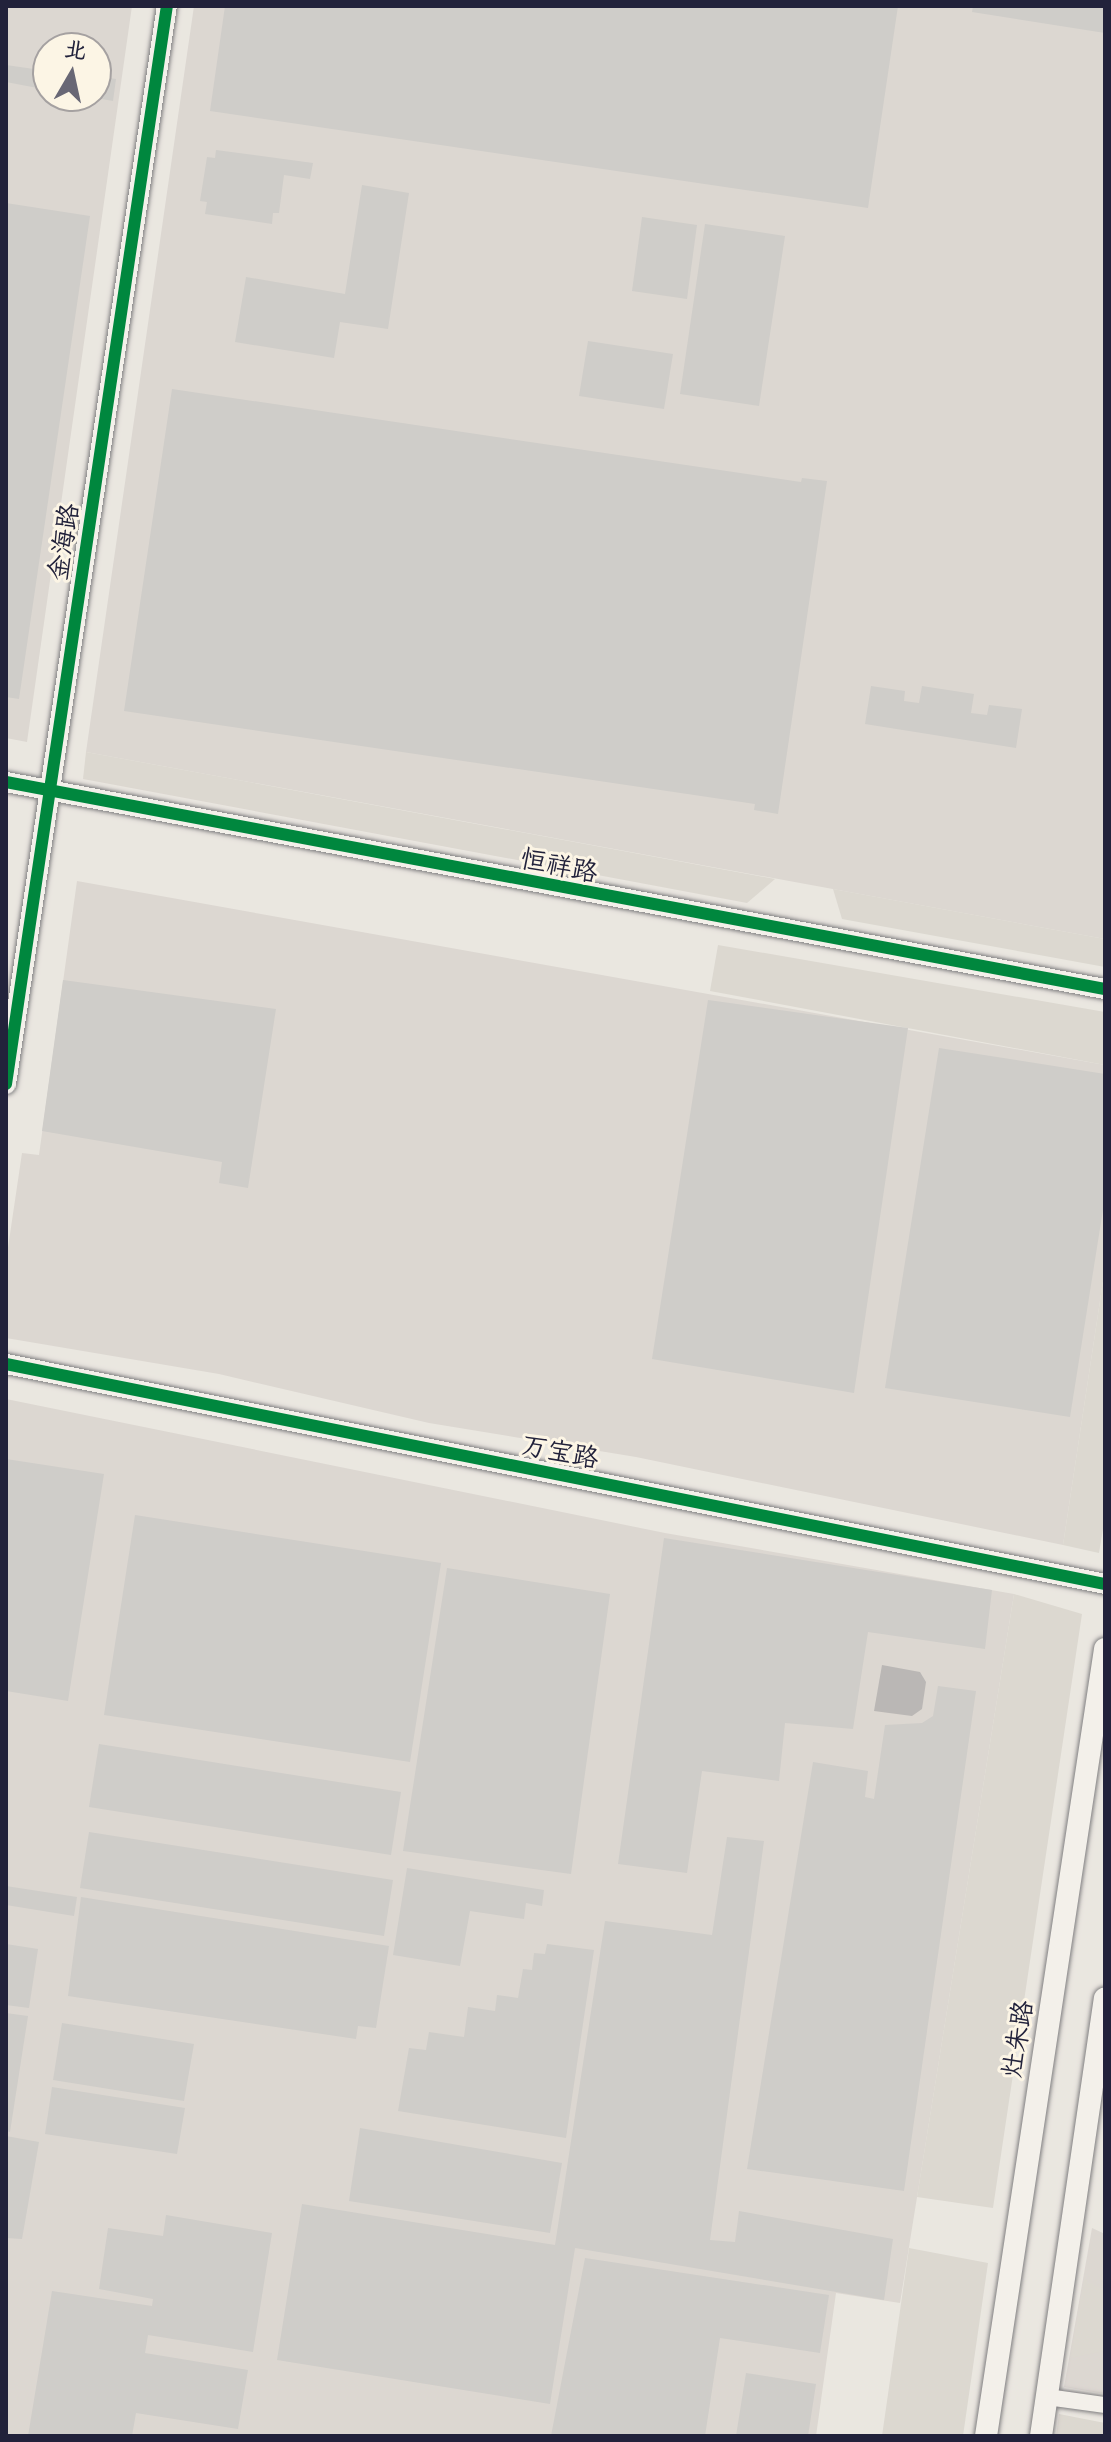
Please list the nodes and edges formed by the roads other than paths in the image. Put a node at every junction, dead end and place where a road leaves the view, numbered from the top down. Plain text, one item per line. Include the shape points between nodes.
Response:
1 (167, 6) edge
2 (6, 782) edge
3 (48, 790) junction
4 (1105, 989) edge
5 (6, 1084) edge
6 (6, 1364) edge
7 (1105, 1584) edge
8 (1105, 1649) edge
9 (1105, 1999) edge
10 (1047, 2397) junction
11 (1105, 2405) edge
12 (986, 2436) edge
13 (1041, 2436) edge

1 - 3 street, 金海路
2 - 3 street, 恒祥路
3 - 4 street, 恒祥路
3 - 5 street, 金海路
6 - 7 street, 万宝路
8 - 12 main road, 灶朱路
9 - 10 main road
10 - 11 street
10 - 13 main road

